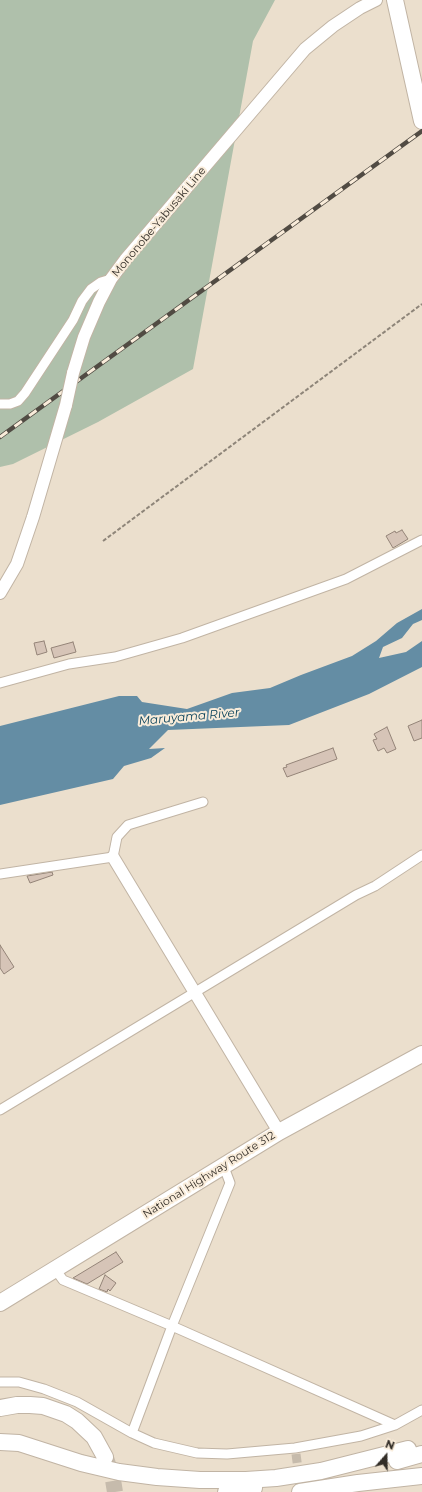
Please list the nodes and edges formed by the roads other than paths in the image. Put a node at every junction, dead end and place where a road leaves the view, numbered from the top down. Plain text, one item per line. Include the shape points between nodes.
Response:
1 (376, 0) edge
2 (395, 0) edge
3 (422, 121) edge
4 (111, 279) junction
5 (0, 404) edge
6 (422, 540) edge
7 (0, 593) edge
8 (0, 683) edge
9 (203, 802) dead end
10 (422, 856) edge
11 (113, 857) junction
12 (0, 874) edge
13 (196, 992) junction
14 (422, 1054) edge
15 (0, 1110) edge
16 (279, 1132) junction
17 (224, 1167) junction
18 (55, 1269) junction
19 (0, 1303) edge
20 (172, 1326) junction
21 (0, 1382) edge
22 (0, 1408) edge
23 (422, 1410) edge
24 (395, 1425) junction
25 (132, 1433) junction
26 (0, 1442) edge
27 (415, 1451) edge
28 (105, 1457) tunnel mouth
29 (421, 1480) edge
30 (277, 1481) junction
31 (358, 1490) edge
32 (226, 1492) edge
33 (300, 1492) edge
34 (305, 1492) edge
35 (339, 1492) edge

1 - 4 main road, Mononobe-Yabusaki Line via 333,26 305,49
2 - 3 highway
4 - 5 street via 91,289 22,397 10,404
4 - 7 main road, Mononobe-Yabusaki Line, bridge via 84,337 33,517 17,564
6 - 8 street via 346,579 182,638
9 - 11 street via 128,825 117,837
10 - 13 street
11 - 12 street
11 - 13 main road
13 - 15 street
13 - 16 main road
14 - 16 highway, National Highway Route 312
16 - 17 highway, National Highway Route 312
17 - 18 highway, National Highway Route 312
17 - 20 street via 230,1183
18 - 19 highway, National Highway Route 312
18 - 20 street via 63,1280
20 - 24 street
20 - 25 street
21 - 25 street via 19,1382 44,1389 77,1402
22 - 28 highway via 17,1405 43,1406 66,1414 90,1433
23 - 24 street
24 - 25 street via 361,1436 296,1451 227,1454 197,1453 154,1443
26 - 30 highway via 19,1443 81,1463 138,1475 193,1480
27 - 30 highway
27 - 30 highway via 348,1469
29 - 31 highway
29 - 33 highway via 358,1483
30 - 32 highway
31 - 34 highway
31 - 35 highway

